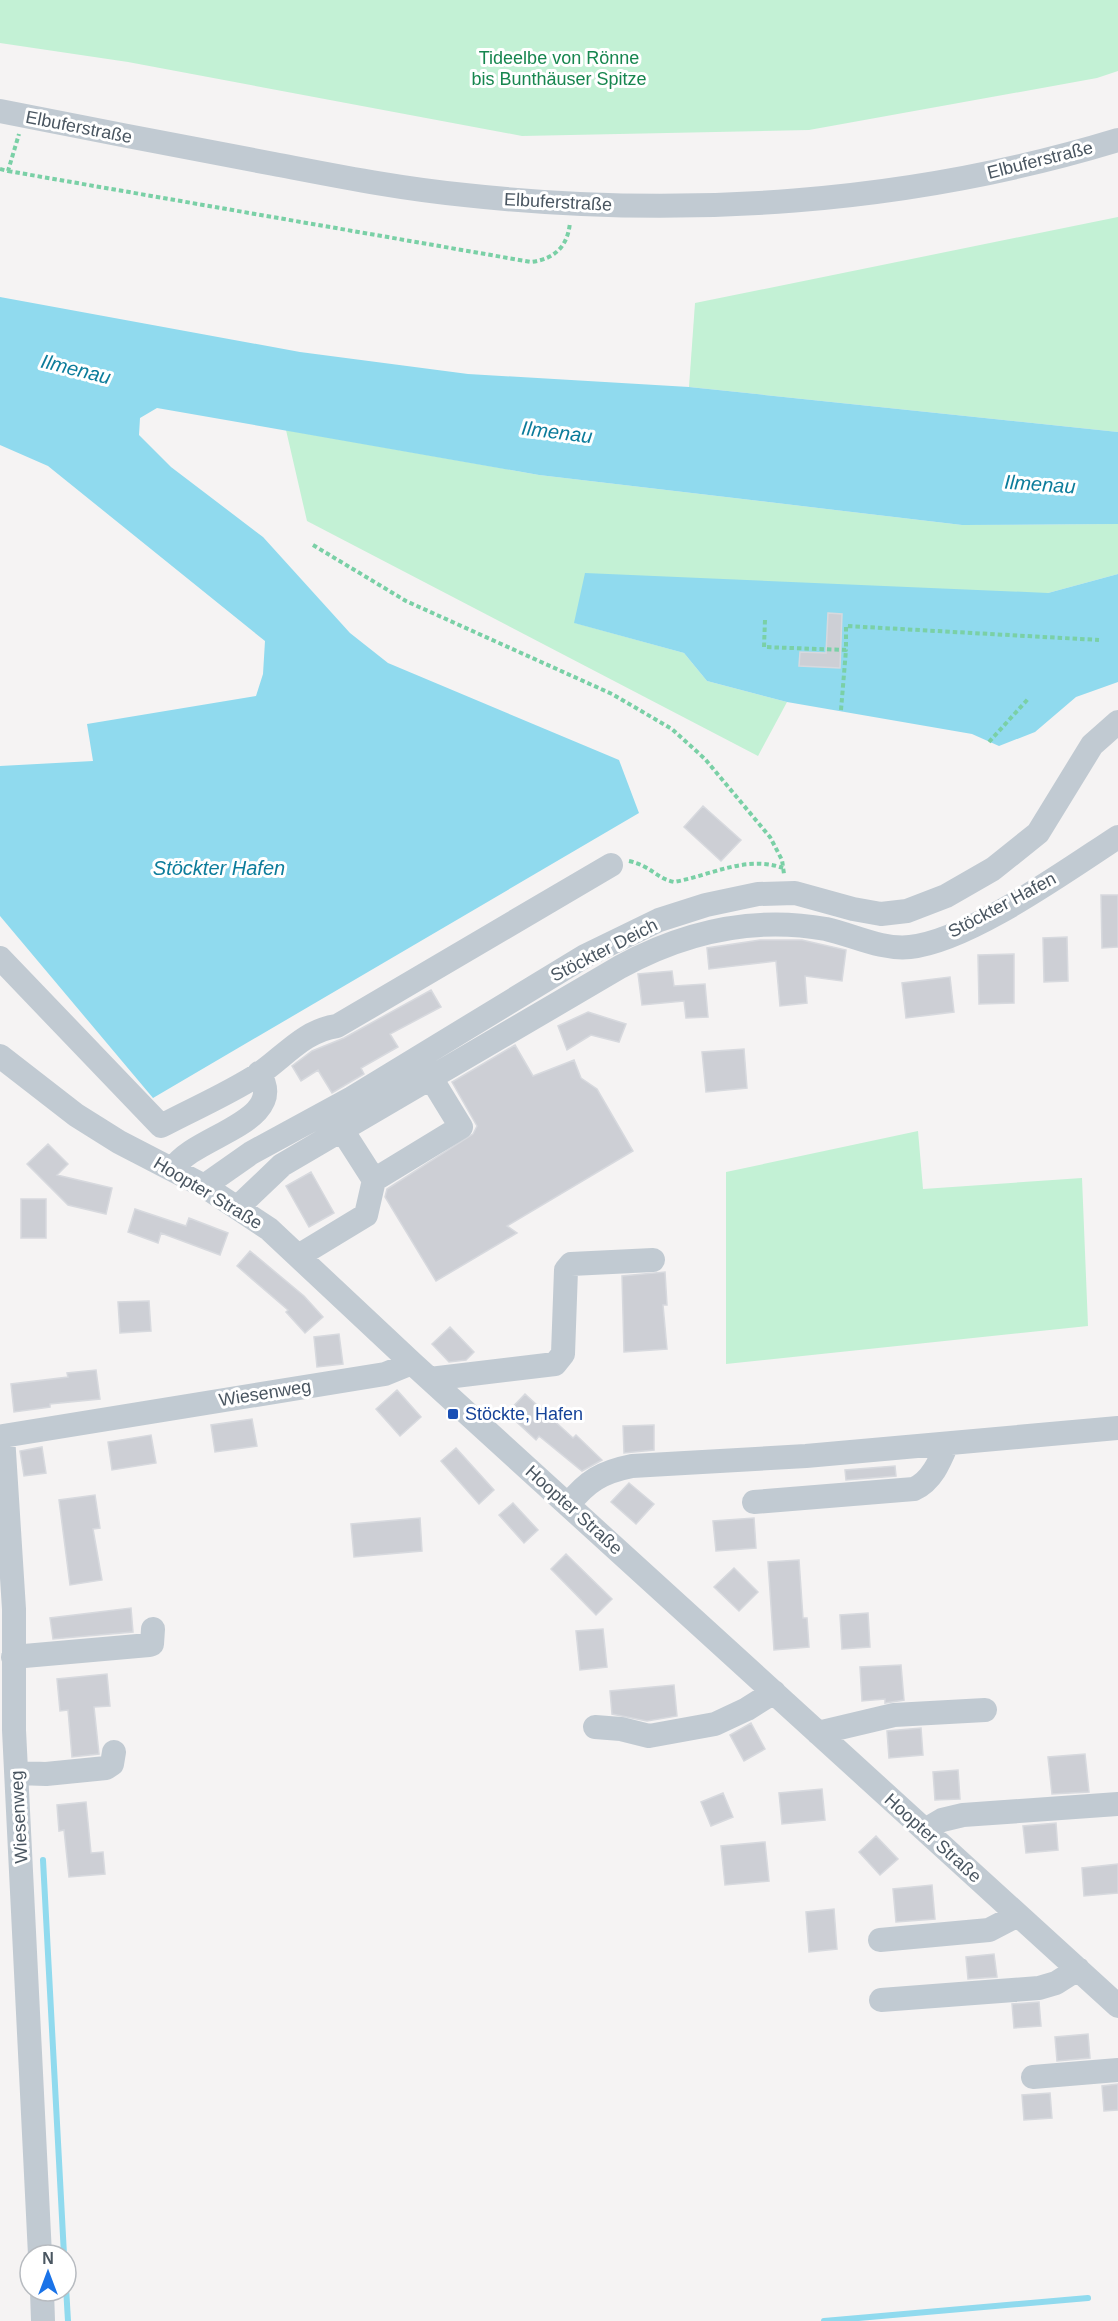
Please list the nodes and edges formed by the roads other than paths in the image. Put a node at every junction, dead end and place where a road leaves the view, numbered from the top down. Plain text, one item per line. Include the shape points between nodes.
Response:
1 (0, 111) edge
2 (1118, 140) edge
3 (1118, 722) edge
4 (1118, 837) edge
5 (611, 865) road end
6 (0, 958) edge
7 (0, 1056) edge
8 (259, 1073) junction
9 (431, 1078) junction
10 (342, 1130) junction
11 (173, 1169) junction
12 (374, 1180) junction
13 (204, 1186) junction
14 (238, 1207) junction
15 (300, 1256) junction
16 (653, 1260) dead end
17 (421, 1371) junction
18 (1118, 1428) edge
19 (946, 1444) junction
20 (754, 1502) dead end
21 (568, 1505) junction
22 (153, 1629) dead end
23 (117, 1663) dead end
24 (10, 1664) edge
25 (774, 1692) junction
26 (985, 1710) dead end
27 (595, 1726) dead end
28 (818, 1733) junction
29 (114, 1752) dead end
30 (16, 1773) junction
31 (1118, 1804) edge
32 (925, 1830) junction
33 (1018, 1915) junction
34 (880, 1940) dead end
35 (1078, 1969) junction
36 (881, 2000) dead end
37 (1118, 2006) edge
38 (1118, 2070) edge
39 (1033, 2077) dead end
40 (39, 2243) edge
41 (42, 2303) edge
42 (43, 2321) edge

1 - 2 street, Elbuferstraße via 415,189 571,204 710,205 841,196 970,176
3 - 13 street, Stöckter Deich via 1092,745 1038,833 993,869 954,891 922,906 891,914 867,912 784,880 660,920 614,941 352,1098 251,1153
4 - 9 street, Stöckter Hafen via 970,926 910,947 886,946 828,930 769,923 717,930 671,942 629,962
5 - 8 street via 336,1026 323,1028
6 - 8 street via 160,1126
7 - 11 street, Hoopter Straße via 76,1115
8 - 11 street via 266,1093 261,1108 179,1159
9 - 10 street, Stöckter Hafen
9 - 12 street via 461,1127
10 - 12 street
10 - 14 street, Stöckter Hafen via 282,1165
11 - 13 street, Hoopter Straße
12 - 15 street via 366,1215
13 - 14 street, Hoopter Straße
14 - 15 street, Hoopter Straße
15 - 17 street, Hoopter Straße
16 - 17 street via 571,1264 566,1270 563,1354 555,1364
17 - 21 street, Hoopter Straße
17 - 24 street, Wiesenweg via 3,1436 14,1609
18 - 19 street
19 - 20 street via 937,1467 922,1486 914,1489
19 - 21 street via 632,1466 608,1471 582,1487
21 - 25 street, Hoopter Straße
22 - 24 street via 149,1645
23 - 24 street
24 - 30 street, Wiesenweg
25 - 27 street via 715,1724 649,1736
25 - 28 street, Hoopter Straße
26 - 28 street via 894,1715
28 - 32 street, Hoopter Straße
29 - 30 street via 112,1764 106,1768
30 - 40 street, Wiesenweg
31 - 32 street via 963,1815 942,1820
32 - 33 street, Hoopter Straße
33 - 34 street via 989,1930
33 - 35 street, Hoopter Straße
35 - 36 street via 1039,1988
35 - 37 street, Hoopter Straße
38 - 39 street
41 - 42 street

